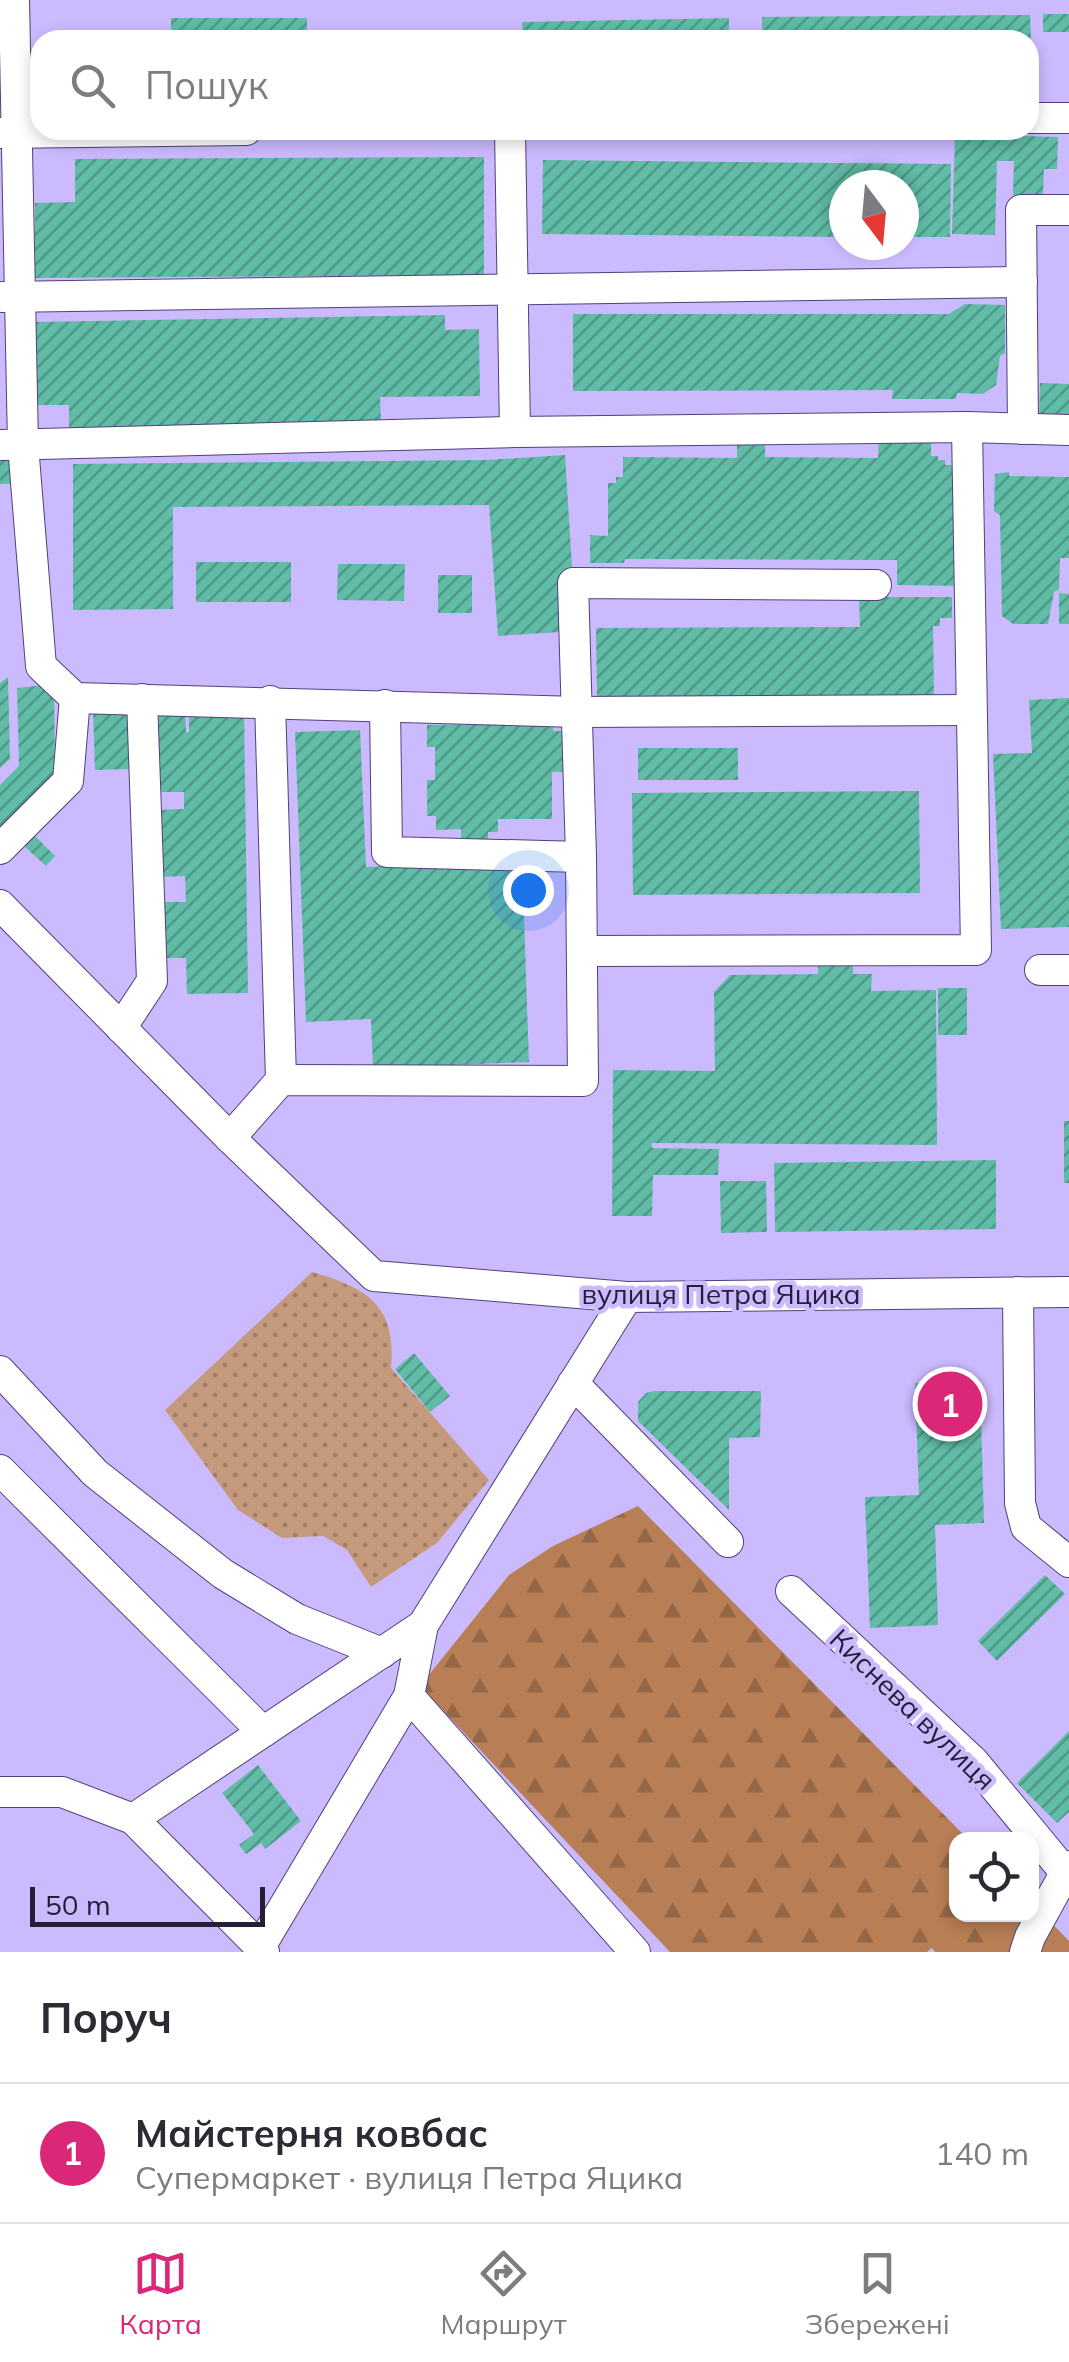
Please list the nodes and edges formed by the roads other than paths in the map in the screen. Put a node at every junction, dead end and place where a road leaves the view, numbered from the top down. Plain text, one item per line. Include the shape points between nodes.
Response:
1 (14, 0) edge
2 (1039, 118) edge
3 (1069, 118) edge
4 (8, 133) edge
5 (510, 140) edge
6 (1069, 210) edge
7 (1022, 282) junction
8 (513, 292) junction
9 (10, 297) edge
10 (967, 427) junction
11 (1022, 429) junction
12 (1069, 430) edge
13 (515, 432) junction
14 (11, 445) edge
15 (876, 585) dead end
16 (75, 698) junction
17 (142, 698) junction
18 (270, 701) junction
19 (385, 705) junction
20 (970, 710) junction
21 (578, 712) junction
22 (0, 849) edge
23 (581, 857) junction
24 (0, 904) edge
25 (582, 952) junction
26 (120, 1028) junction
27 (281, 1080) junction
28 (230, 1138) junction
29 (1018, 1292) junction
30 (1069, 1292) edge
31 (627, 1296) junction
32 (0, 1370) edge
33 (574, 1383) junction
34 (0, 1470) edge
35 (728, 1542) dead end
36 (1069, 1562) edge
37 (791, 1592) dead end
38 (424, 1626) junction
39 (382, 1653) junction
40 (409, 1696) junction
41 (263, 1732) junction
42 (0, 1792) edge
43 (133, 1819) junction
44 (1067, 1871) edge
45 (262, 1949) edge
46 (636, 1952) edge
47 (1025, 1952) edge

1 - 4 street
2 - 3 street
4 - 9 street
5 - 8 street
6 - 7 street via 1021,210
7 - 8 street
7 - 11 street
8 - 9 street
8 - 13 street
9 - 14 street
10 - 11 street
10 - 13 street
10 - 20 street
11 - 12 street
13 - 14 street
14 - 16 street via 41,666
15 - 21 street via 573,583
16 - 17 street
16 - 22 street via 68,782
17 - 18 street
17 - 26 street via 152,981
18 - 19 street
18 - 27 street
19 - 21 street
19 - 23 street via 387,852
20 - 21 street
20 - 25 street via 976,950
21 - 23 street
23 - 25 street
24 - 26 street
25 - 27 street via 583,1081
26 - 28 street
27 - 28 street
28 - 31 street, вулиця Петра Яцика via 374,1276
29 - 30 street, вулиця Петра Яцика
29 - 31 street, вулиця Петра Яцика
29 - 36 street via 1020,1503 1026,1527
31 - 33 street
32 - 39 street via 95,1472 223,1574 297,1619
33 - 35 street
33 - 38 street
34 - 41 street
37 - 44 street, Киснева вулиця via 974,1762
38 - 39 street
38 - 40 street
39 - 41 street
40 - 45 street
40 - 46 street
41 - 43 street
42 - 43 street via 62,1792
43 - 45 street
44 - 47 street

